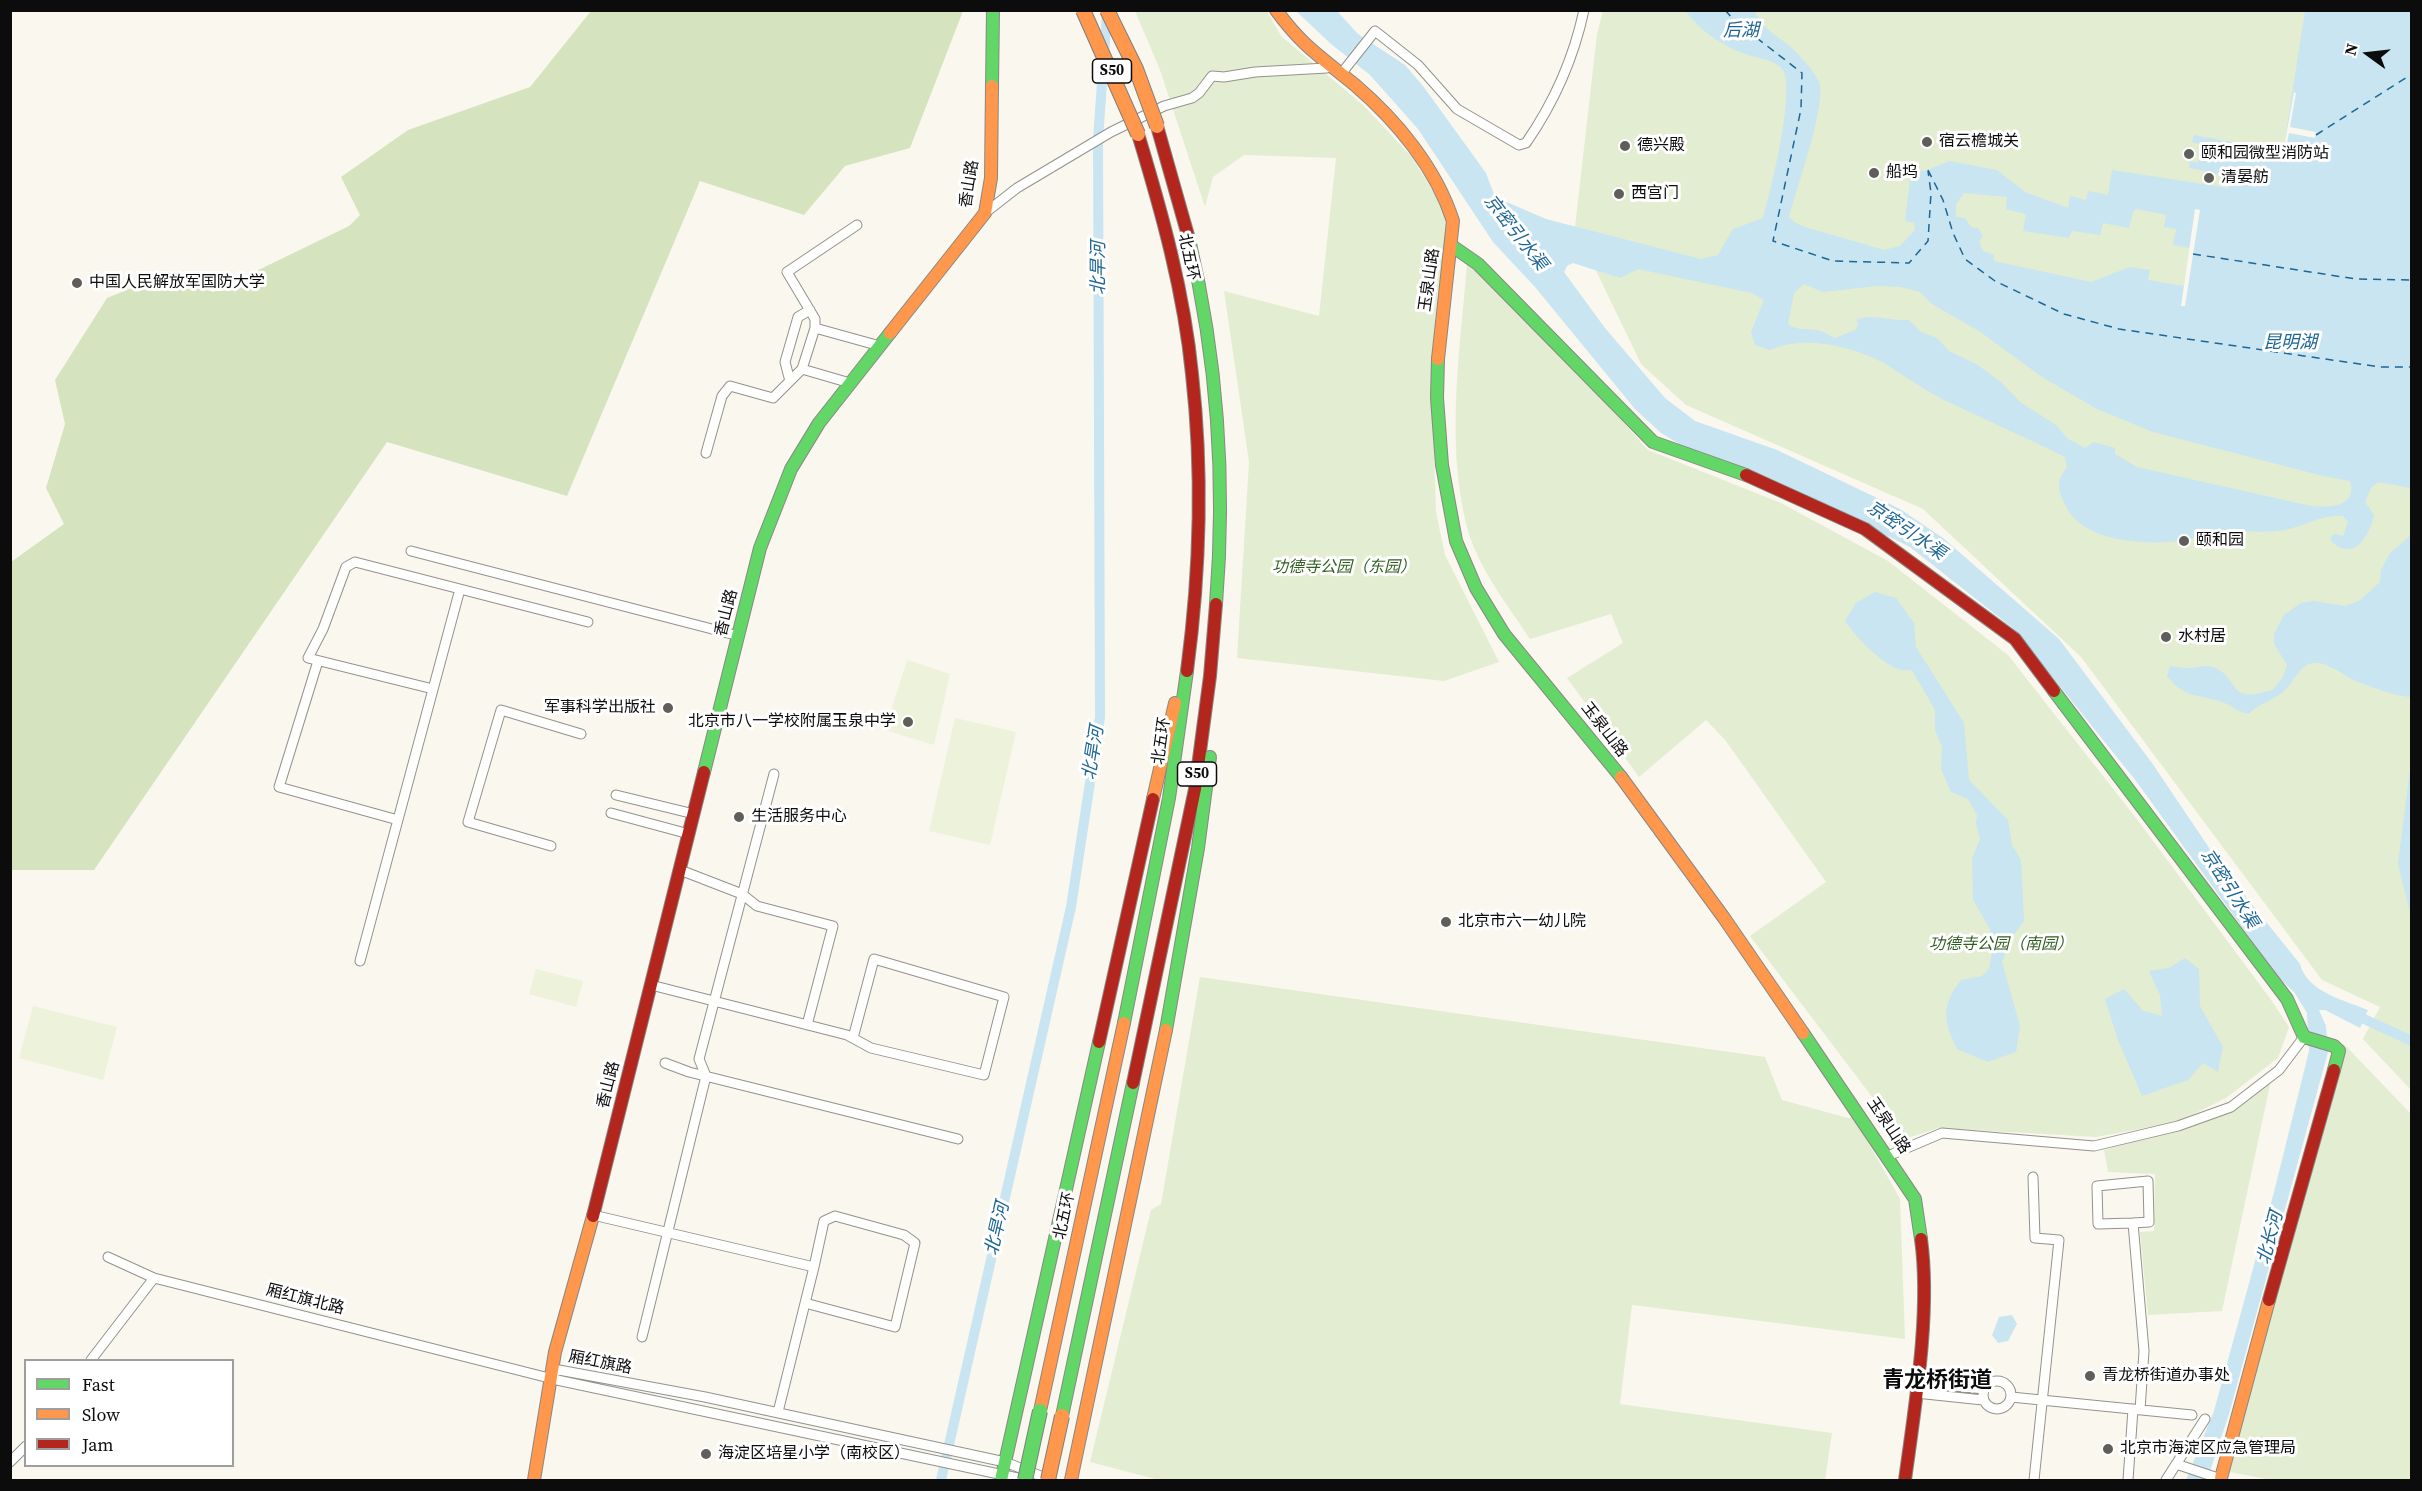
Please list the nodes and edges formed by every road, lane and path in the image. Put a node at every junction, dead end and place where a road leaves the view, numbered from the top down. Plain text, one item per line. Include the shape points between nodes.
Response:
1 (993, 10) edge
2 (1083, 10) edge
3 (1107, 10) edge
4 (1276, 10) edge
5 (1584, 10) edge
6 (1327, 68) dead end
7 (1341, 74) junction
8 (985, 213) junction
9 (856, 225) dead end
10 (1452, 246) junction
11 (810, 310) junction
12 (815, 328) junction
13 (880, 346) junction
14 (802, 369) junction
15 (790, 381) junction
16 (849, 383) junction
17 (706, 453) dead end
18 (411, 551) dead end
19 (460, 589) junction
20 (1195, 614) junction
21 (588, 622) dead end
22 (1214, 635) junction
23 (739, 636) junction
24 (318, 661) junction
25 (433, 689) junction
26 (581, 734) dead end
27 (774, 774) dead end
28 (616, 795) dead end
29 (611, 813) dead end
30 (694, 814) junction
31 (398, 820) junction
32 (689, 834) junction
33 (551, 846) dead end
34 (680, 870) junction
35 (742, 894) junction
36 (360, 960) dead end
37 (651, 986) junction
38 (713, 1001) junction
39 (807, 1025) junction
40 (2304, 1037) junction
41 (853, 1038) junction
42 (665, 1063) dead end
43 (706, 1076) junction
44 (958, 1139) dead end
45 (1888, 1156) junction
46 (2033, 1177) dead end
47 (594, 1215) junction
48 (2133, 1223) junction
49 (668, 1232) junction
50 (108, 1257) dead end
51 (814, 1267) junction
52 (154, 1278) junction
53 (805, 1303) junction
54 (642, 1337) dead end
55 (92, 1359) edge
56 (555, 1375) junction
57 (1916, 1387) junction
58 (1984, 1389) junction
59 (2011, 1397) junction
60 (1983, 1400) junction
61 (2042, 1400) junction
62 (2136, 1410) junction
63 (778, 1412) junction
64 (2192, 1415) dead end
65 (2205, 1419) dead end
66 (24, 1448) edge
67 (10, 1462) edge
68 (1005, 1462) junction
69 (2179, 1465) junction
70 (1001, 1479) edge
71 (2221, 1479) edge
72 (534, 1480) edge
73 (543, 1480) edge
74 (1026, 1480) edge
75 (1048, 1480) edge
76 (1053, 1480) edge
77 (1071, 1480) edge
78 (1905, 1480) edge
79 (2034, 1480) edge
80 (2128, 1480) edge
81 (2166, 1480) edge

1 - 8 main road, 香山路 via 991,178
2 - 20 main road, 北五环 / S50, bridge via 1124,96 1174,263 1190,357 1198,453
3 - 22 main road, 北五环 / S50, bridge via 1136,69 1157,126 1195,253 1213,353 1219,452 1219,571
4 - 7 main road, 玉泉山路 via 1302,44
5 - 7 street via 1578,39 1541,121 1526,143 1513,143 1457,109 1418,65 1374,31
6 - 8 street via 1212,76 1192,98 1164,106 1111,132 1017,188
7 - 10 main road, 玉泉山路 via 1381,110 1438,183 1453,221
8 - 13 main road, 香山路
9 - 11 street via 787,272
10 - 40 main road via 1478,264 1653,442 1755,478 1865,529 2015,639 2287,999
10 - 45 main road, 玉泉山路 via 1439,333 1437,399 1450,515 1468,572 1504,634 1597,745 1724,918
11 - 12 street
11 - 15 street via 798,317 785,362
12 - 13 street
12 - 14 street
13 - 16 main road, 香山路
14 - 15 street
14 - 16 street
15 - 17 street via 773,398 730,386 722,396
16 - 23 main road, 香山路 via 811,436 777,501 760,548
18 - 23 street
19 - 21 street
19 - 24 street via 355,562 346,567 308,658
19 - 25 street
20 - 68 main road
20 - 74 main road, 北五环 / S50, bridge via 1178,753 1159,855
22 - 75 main road, 北五环 / S50, bridge via 1200,759 1181,858
22 - 77 main road via 1211,755 1199,848 1160,1064
23 - 30 main road, 香山路
24 - 25 street
24 - 31 street via 279,787
25 - 31 street
26 - 33 street via 501,710 468,822
27 - 35 street
28 - 30 street
29 - 32 street
30 - 32 main road, 香山路
31 - 36 street
32 - 34 main road, 香山路
34 - 35 street
34 - 37 main road, 香山路
35 - 38 street
35 - 39 street via 757,906 833,926
37 - 38 street
37 - 47 main road, 香山路
38 - 39 street
38 - 43 street via 699,1059
39 - 41 street
40 - 45 street via 2279,1070 2230,1107 2178,1126 2094,1146 1942,1133
40 - 71 main road via 2339,1051
41 - 41 street via 871,1048 984,1075 1004,997 874,959
42 - 43 street
43 - 44 street
43 - 49 street
45 - 57 main road, 玉泉山路 via 1915,1199 1925,1271
46 - 61 street via 2034,1238 2059,1240
47 - 49 street
47 - 56 main road, 香山路 via 578,1277 576,1304
48 - 48 street via 2098,1224 2097,1186 2148,1181 2149,1221
48 - 62 street via 2144,1351
49 - 51 street
49 - 54 street
50 - 52 street
51 - 53 street
51 - 53 street via 824,1221 835,1216 904,1235 915,1243 895,1327
52 - 55 street
52 - 56 street, 厢红旗北路
53 - 63 street
56 - 63 street, 厢红旗路
56 - 70 street, 厢红旗路
56 - 72 main road, 香山路
56 - 73 main road, 香山路
57 - 58 street
57 - 60 street
57 - 78 main road, 玉泉山路
58 - 59 street via 1993,1382 2002,1382
58 - 60 street
59 - 60 street via 2007,1406 1998,1410
59 - 61 street
61 - 62 street
61 - 79 street
62 - 64 street
62 - 80 street
63 - 68 street, 厢红旗路
65 - 69 street
66 - 67 street
68 - 70 main road
68 - 76 street, 厢红旗路
69 - 71 street
69 - 81 street
70 - 74 street, 厢红旗路

